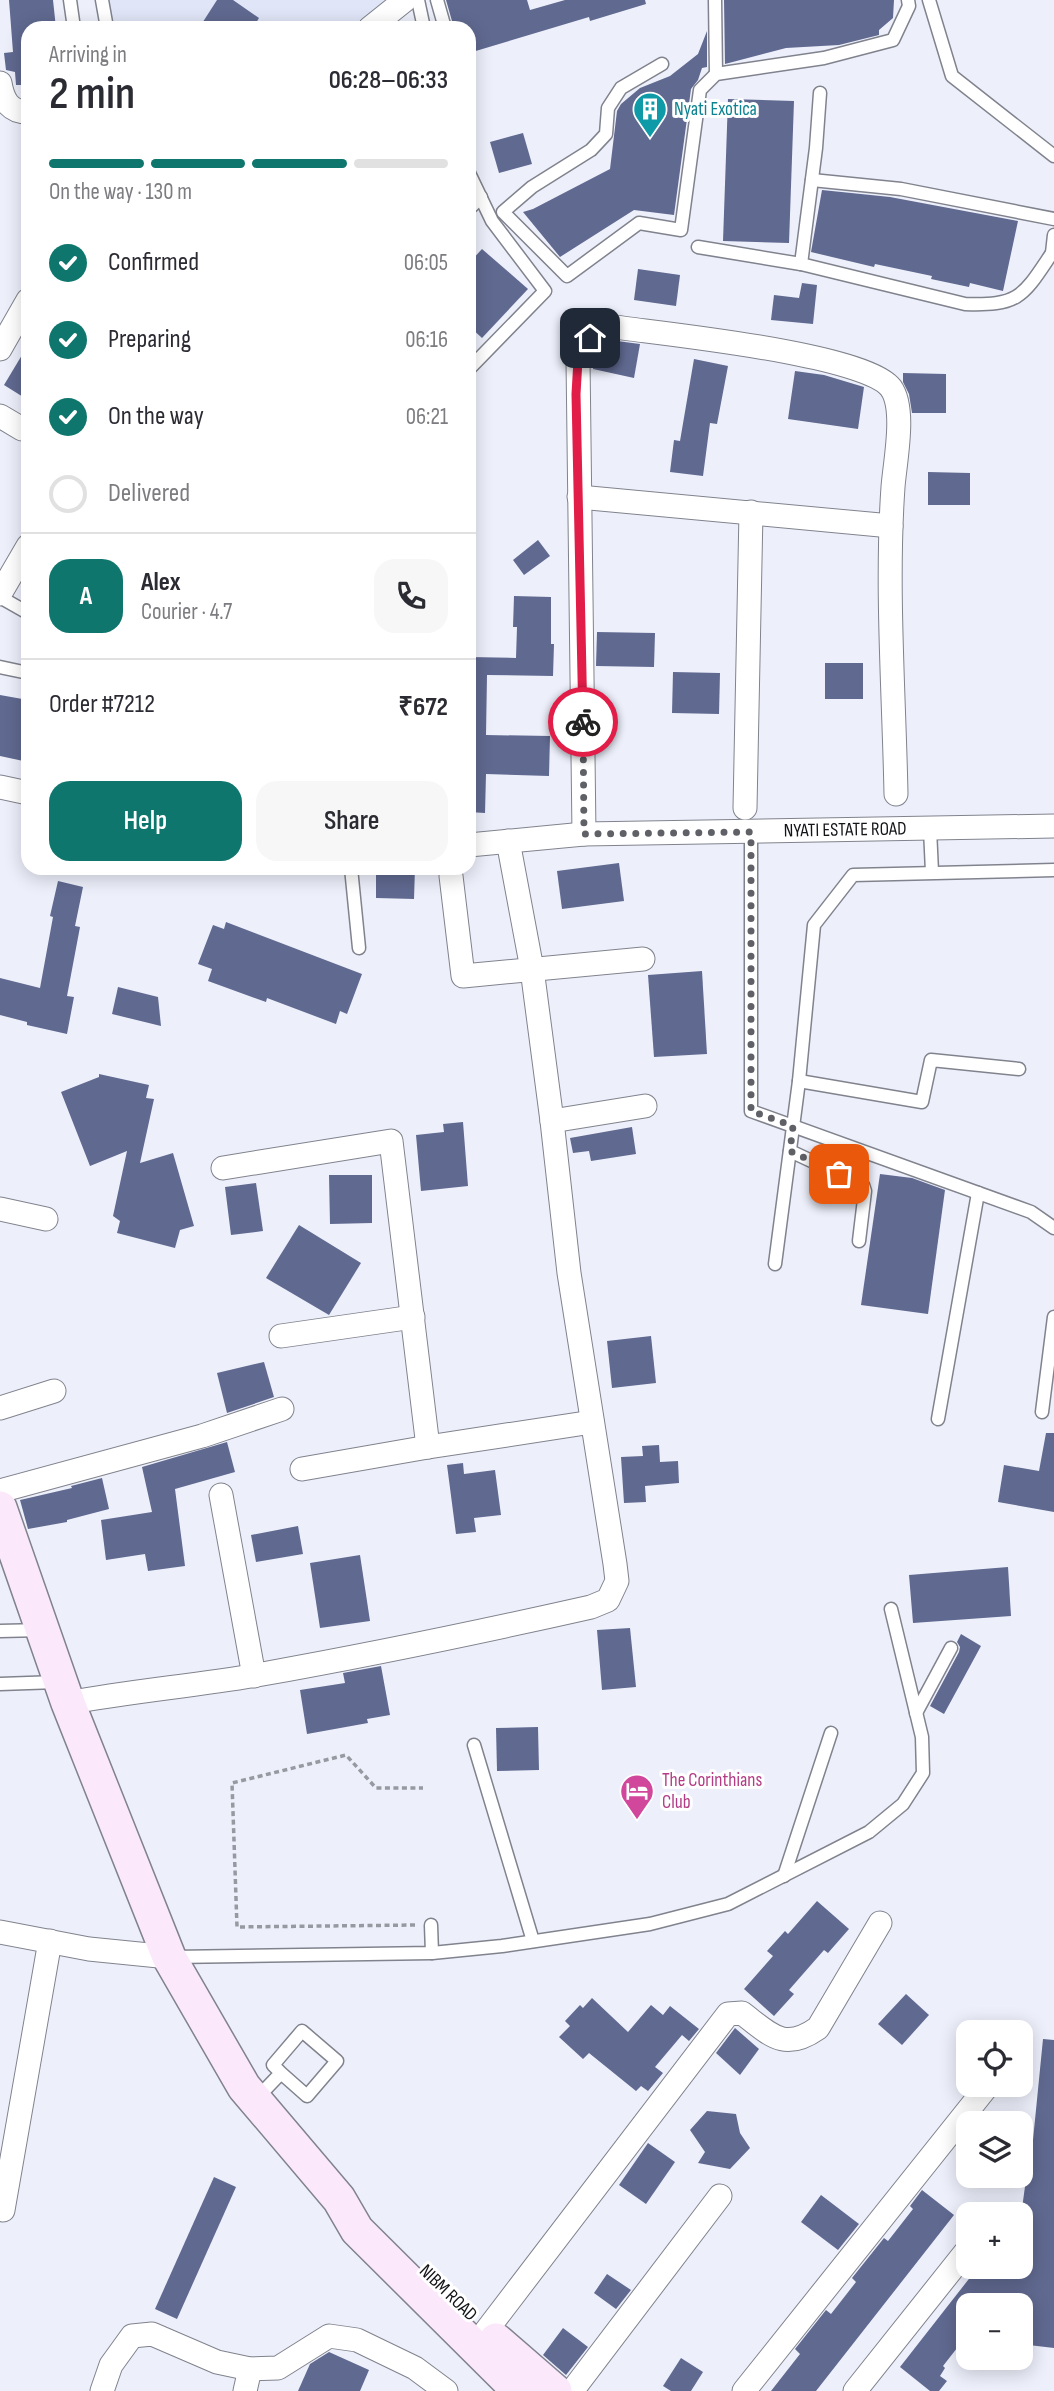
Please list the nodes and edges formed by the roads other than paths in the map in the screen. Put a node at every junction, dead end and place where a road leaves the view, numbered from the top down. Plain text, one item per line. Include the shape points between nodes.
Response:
1 (70, 0) edge
2 (102, 0) edge
3 (405, 0) edge
4 (418, 0) edge
5 (437, 0) edge
6 (715, 0) edge
7 (908, 0) edge
8 (929, 0) edge
9 (73, 21) edge
10 (106, 21) edge
11 (379, 21) edge
12 (422, 21) edge
13 (442, 21) edge
14 (662, 64) dead end
15 (716, 74) junction
16 (0, 83) edge
17 (820, 93) dead end
18 (21, 112) edge
19 (1054, 156) edge
20 (812, 180) junction
21 (476, 187) edge
22 (481, 197) junction
23 (476, 202) edge
24 (1054, 219) edge
25 (1054, 235) edge
26 (698, 247) dead end
27 (1053, 253) edge
28 (801, 264) junction
29 (21, 312) edge
30 (0, 349) edge
31 (476, 358) edge
32 (0, 416) edge
33 (21, 428) edge
34 (579, 497) junction
35 (751, 512) junction
36 (891, 526) junction
37 (21, 558) edge
38 (0, 595) edge
39 (21, 608) edge
40 (0, 667) edge
41 (21, 672) edge
42 (0, 788) edge
43 (21, 792) edge
44 (896, 794) dead end
45 (745, 808) dead end
46 (1054, 826) edge
47 (930, 829) junction
48 (751, 832) junction
49 (584, 834) junction
50 (508, 841) junction
51 (476, 844) edge
52 (1054, 870) edge
53 (932, 872) junction
54 (352, 875) edge
55 (452, 876) dead end
56 (359, 948) dead end
57 (643, 959) dead end
58 (531, 969) junction
59 (1018, 1069) dead end
60 (799, 1082) junction
61 (645, 1106) dead end
62 (552, 1121) junction
63 (793, 1126) junction
64 (790, 1151) junction
65 (223, 1168) dead end
66 (978, 1193) junction
67 (0, 1209) edge
68 (46, 1219) dead end
69 (1054, 1228) edge
70 (859, 1241) dead end
71 (775, 1264) dead end
72 (413, 1317) junction
73 (1054, 1317) edge
74 (281, 1336) dead end
75 (54, 1391) dead end
76 (0, 1408) edge
77 (282, 1409) dead end
78 (1042, 1412) dead end
79 (938, 1419) dead end
80 (592, 1422) junction
81 (428, 1447) junction
82 (302, 1469) dead end
83 (0, 1491) edge
84 (221, 1495) dead end
85 (0, 1508) edge
86 (891, 1609) dead end
87 (42, 1630) junction
88 (0, 1631) edge
89 (951, 1648) dead end
90 (254, 1676) junction
91 (0, 1684) edge
92 (64, 1692) junction
93 (916, 1713) junction
94 (831, 1733) dead end
95 (474, 1745) dead end
96 (785, 1876) junction
97 (880, 1923) dead end
98 (431, 1925) road end
99 (0, 1932) edge
100 (50, 1941) junction
101 (533, 1941) junction
102 (432, 1952) junction
103 (169, 1958) junction
104 (281, 2073) junction
105 (979, 2097) edge
106 (255, 2101) junction
107 (720, 2196) dead end
108 (339, 2199) junction
109 (3, 2210) dead end
110 (956, 2264) edge
111 (486, 2331) junction
112 (247, 2380) edge
113 (102, 2391) edge
114 (446, 2391) edge
115 (519, 2391) edge
116 (555, 2391) edge
117 (572, 2391) edge
118 (744, 2391) edge
119 (855, 2391) edge

1 - 9 lane
2 - 10 lane
3 - 11 street
4 - 12 lane
5 - 13 lane
6 - 15 lane
7 - 15 lane via 893,40 824,58
8 - 19 lane via 952,76
14 - 15 lane via 621,88 608,107 606,134 592,150 532,187 503,212 567,276 639,223 681,230 700,90
16 - 18 street via 8,106
17 - 20 lane
20 - 24 lane via 901,189
20 - 28 lane
21 - 22 lane
22 - 23 lane
22 - 31 lane via 492,221 545,291
25 - 27 lane
26 - 28 lane
27 - 28 lane via 1029,286 1012,300 992,305 965,304
29 - 30 street
32 - 33 street
34 - 35 street
34 - 36 street via 578,360 590,338 615,327 808,354 873,375 891,387 899,405
34 - 49 street
35 - 36 street
35 - 45 street
36 - 44 street
37 - 38 street
38 - 39 lane
40 - 41 lane
42 - 43 street
46 - 47 street, NYATI ESTATE ROAD
47 - 48 street, NYATI ESTATE ROAD
47 - 53 lane
48 - 49 street, NYATI ESTATE ROAD
48 - 63 lane via 751,1111
49 - 50 street, NYATI ESTATE ROAD
50 - 51 street, NYATI ESTATE ROAD
50 - 58 street
52 - 53 lane
53 - 60 lane via 853,875 814,925
54 - 56 lane
55 - 58 street via 463,976
57 - 58 street
58 - 62 street
59 - 60 lane via 931,1060 922,1102
60 - 63 lane
61 - 62 street
62 - 80 street
63 - 64 lane
63 - 66 lane
64 - 70 lane via 863,1185
64 - 71 lane
65 - 72 street via 391,1141
66 - 69 lane via 1031,1212
66 - 79 lane
67 - 68 street
72 - 74 street
72 - 81 street
73 - 78 lane
75 - 76 street
77 - 83 street via 202,1436
80 - 81 street
80 - 90 street via 617,1580 608,1600 428,1643
81 - 82 street
84 - 90 street
85 - 87 main road
86 - 93 lane
87 - 88 lane
87 - 92 main road
89 - 93 lane
90 - 92 street via 105,1696
91 - 92 lane
92 - 103 main road
93 - 96 lane via 923,1773 903,1804 869,1832
94 - 96 lane
95 - 101 lane
96 - 101 lane via 728,1904 650,1924
97 - 111 street via 818,2028 804,2038 773,2037 743,2013 728,2014
98 - 102 lane
99 - 100 street
100 - 103 street
100 - 109 street
101 - 102 lane
102 - 103 lane
103 - 106 main road
104 - 104 lane via 272,2066 302,2031 337,2062 307,2096
104 - 106 lane
105 - 118 street
106 - 108 main road
107 - 117 street
108 - 111 main road, NIBM ROAD via 372,2217
108 - 115 main road via 357,2230
110 - 119 street
111 - 116 main road, NIBM ROAD
112 - 113 street via 152,2334 132,2336 111,2365
112 - 114 street via 278,2368 329,2336 357,2340 415,2368

